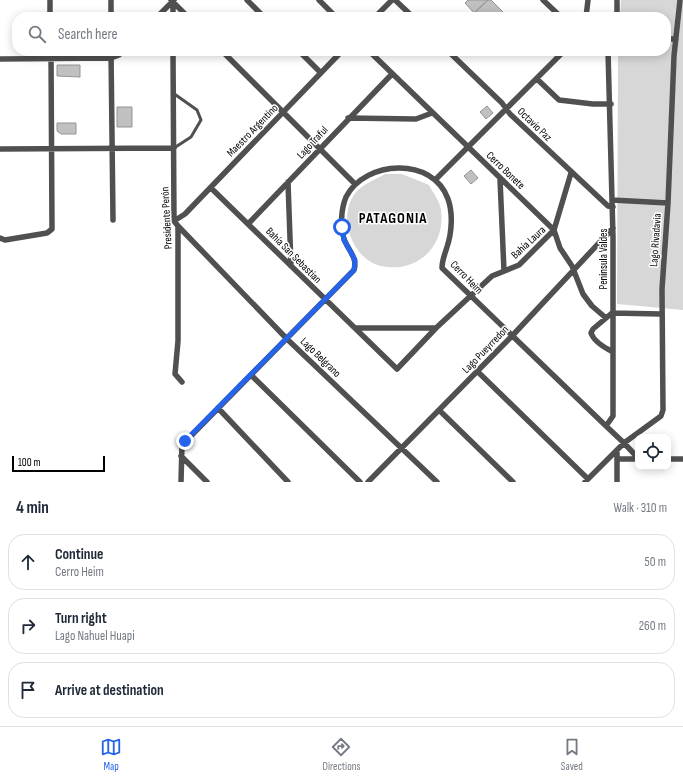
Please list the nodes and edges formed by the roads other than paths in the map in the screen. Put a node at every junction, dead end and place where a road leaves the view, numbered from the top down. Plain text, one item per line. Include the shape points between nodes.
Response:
1 (50, 0) edge
2 (111, 0) edge
3 (247, 0) edge
4 (319, 0) edge
5 (392, 0) edge
6 (395, 0) edge
7 (543, 0) edge
8 (588, 0) edge
9 (617, 0) edge
10 (680, 0) edge
11 (173, 1) edge
12 (50, 12) edge
13 (111, 12) edge
14 (162, 12) edge
15 (173, 12) edge
16 (183, 12) edge
17 (259, 12) edge
18 (331, 12) edge
19 (380, 12) edge
20 (408, 12) edge
21 (556, 12) edge
22 (587, 12) edge
23 (618, 12) edge
24 (671, 39) edge
25 (676, 39) junction
26 (116, 56) edge
27 (173, 56) edge
28 (227, 56) edge
29 (304, 56) edge
30 (337, 56) edge
31 (374, 56) edge
32 (453, 56) edge
33 (559, 56) edge
34 (610, 56) edge
35 (51, 58) junction
36 (111, 58) junction
37 (0, 59) edge
38 (321, 73) junction
39 (392, 74) junction
40 (537, 79) junction
41 (173, 93) junction
42 (611, 104) junction
43 (506, 109) junction
44 (284, 112) junction
45 (432, 113) junction
46 (348, 118) junction
47 (112, 148) junction
48 (174, 148) junction
49 (320, 148) junction
50 (468, 148) junction
51 (0, 149) edge
52 (52, 149) junction
53 (571, 173) junction
54 (500, 179) junction
55 (435, 180) junction
56 (288, 182) junction
57 (355, 184) junction
58 (210, 188) junction
59 (612, 200) junction
60 (668, 203) junction
61 (612, 207) junction
62 (112, 220) dead end
63 (176, 224) junction
64 (248, 224) junction
65 (613, 228) junction
66 (554, 230) junction
67 (0, 238) edge
68 (291, 266) junction
69 (573, 270) junction
70 (504, 271) junction
71 (471, 296) junction
72 (325, 300) junction
73 (612, 313) junction
74 (661, 314) junction
75 (606, 318) junction
76 (355, 328) junction
77 (436, 328) junction
78 (512, 336) junction
79 (287, 339) junction
80 (613, 352) junction
81 (397, 369) joint
82 (477, 371) junction
83 (251, 375) junction
84 (182, 382) dead end
85 (218, 408) junction
86 (439, 410) junction
87 (606, 426) junction
88 (624, 443) junction
89 (401, 448) junction
90 (617, 452) junction
91 (635, 455) edge
92 (181, 456) junction
93 (635, 458) edge
94 (617, 459) junction
95 (671, 459) edge
96 (683, 459) edge
97 (586, 480) edge
98 (181, 482) edge
99 (207, 482) edge
100 (288, 482) edge
101 (360, 482) edge
102 (368, 482) edge
103 (437, 482) edge
104 (513, 482) edge
105 (617, 482) edge

1 - 12 street
2 - 13 street
3 - 17 street
4 - 18 street
5 - 19 street
6 - 20 street
7 - 21 street
8 - 22 street
9 - 23 street
10 - 25 street, Lago Rivadavia
11 - 14 street
11 - 15 street
11 - 16 street
24 - 25 street
25 - 60 street, Lago Rivadavia
26 - 36 street
27 - 41 street, Presidente Perón
28 - 44 street
29 - 38 street
30 - 38 street, Maestro Argentino
31 - 39 street, Cerro Bonete
32 - 43 street, Octavio Paz
33 - 40 street
34 - 42 street, Peninsula Valdes
35 - 36 street
35 - 37 street
35 - 52 street
36 - 47 street
38 - 44 street, Maestro Argentino
39 - 45 street, Cerro Bonete
39 - 46 street, Lago Traful
40 - 42 street via 559,100
40 - 43 street
41 - 48 street, Presidente Perón
41 - 48 lane via 197,110 201,120 191,137
42 - 59 street, Peninsula Valdes
43 - 50 street
43 - 53 street, Octavio Paz
44 - 49 street
44 - 58 street, Maestro Argentino
45 - 46 street via 416,119
45 - 50 street, Cerro Bonete
46 - 49 street, Lago Traful
47 - 48 street
47 - 52 street
47 - 62 street
48 - 63 street, Presidente Perón
49 - 56 street, Lago Traful
49 - 57 street
50 - 54 street, Cerro Bonete
50 - 55 street
51 - 52 street
52 - 67 street via 52,229 47,233 5,240
53 - 61 street, Octavio Paz
53 - 66 street, Bahía Laura
54 - 66 street, Cerro Bonete
54 - 70 street
55 - 57 street, Cerro Heim via 417,170 395,167 369,175
55 - 71 street, Cerro Heim via 443,188 451,209 451,228 442,268
56 - 64 street, Lago Traful
56 - 68 street
57 - 72 street via 346,198 342,227 344,240 355,260 354,270
58 - 63 street, Maestro Argentino
58 - 64 street, Bahía San Sebastian
59 - 60 street
59 - 61 street, Peninsula Valdes
60 - 74 street, Lago Rivadavia
61 - 65 street, Peninsula Valdes
63 - 79 street, Lago Belgrano
63 - 84 street, Presidente Perón via 178,341 175,374
64 - 68 street, Bahía San Sebastian
65 - 69 street, Lago Pueyrredon
65 - 73 street, Peninsula Valdes
66 - 69 street, Cerro Bonete via 560,248
66 - 70 street, Bahía Laura via 519,265
68 - 72 street, Bahía San Sebastian
69 - 75 street, Cerro Bonete via 583,294
69 - 78 street, Lago Pueyrredon
70 - 71 street, Bahía Laura via 492,276
71 - 77 street, Bahía Laura
71 - 78 street, Cerro Heim
72 - 76 street, Bahía San Sebastian
72 - 79 street
73 - 74 street
73 - 75 street
73 - 80 street, Peninsula Valdes
74 - 88 street, Lago Rivadavia via 663,410 661,416
75 - 80 street via 591,333 601,346
76 - 77 street
76 - 81 street, Bahía San Sebastian
77 - 81 street, Bahía Laura
78 - 82 street, Lago Pueyrredon
78 - 87 street, Cerro Heim
79 - 83 street
79 - 89 street, Lago Belgrano
80 - 87 street, Peninsula Valdes via 613,416
82 - 86 street, Lago Pueyrredon
82 - 97 street
83 - 85 street
83 - 101 street
85 - 92 street via 182,445
85 - 100 street
86 - 89 street, Lago Pueyrredon
86 - 104 street
87 - 88 street
88 - 90 street
88 - 91 street
89 - 102 street, Lago Pueyrredon
89 - 103 street, Lago Belgrano
90 - 94 street
90 - 97 street
92 - 98 street
92 - 99 street
93 - 94 street
94 - 105 street
95 - 96 street

